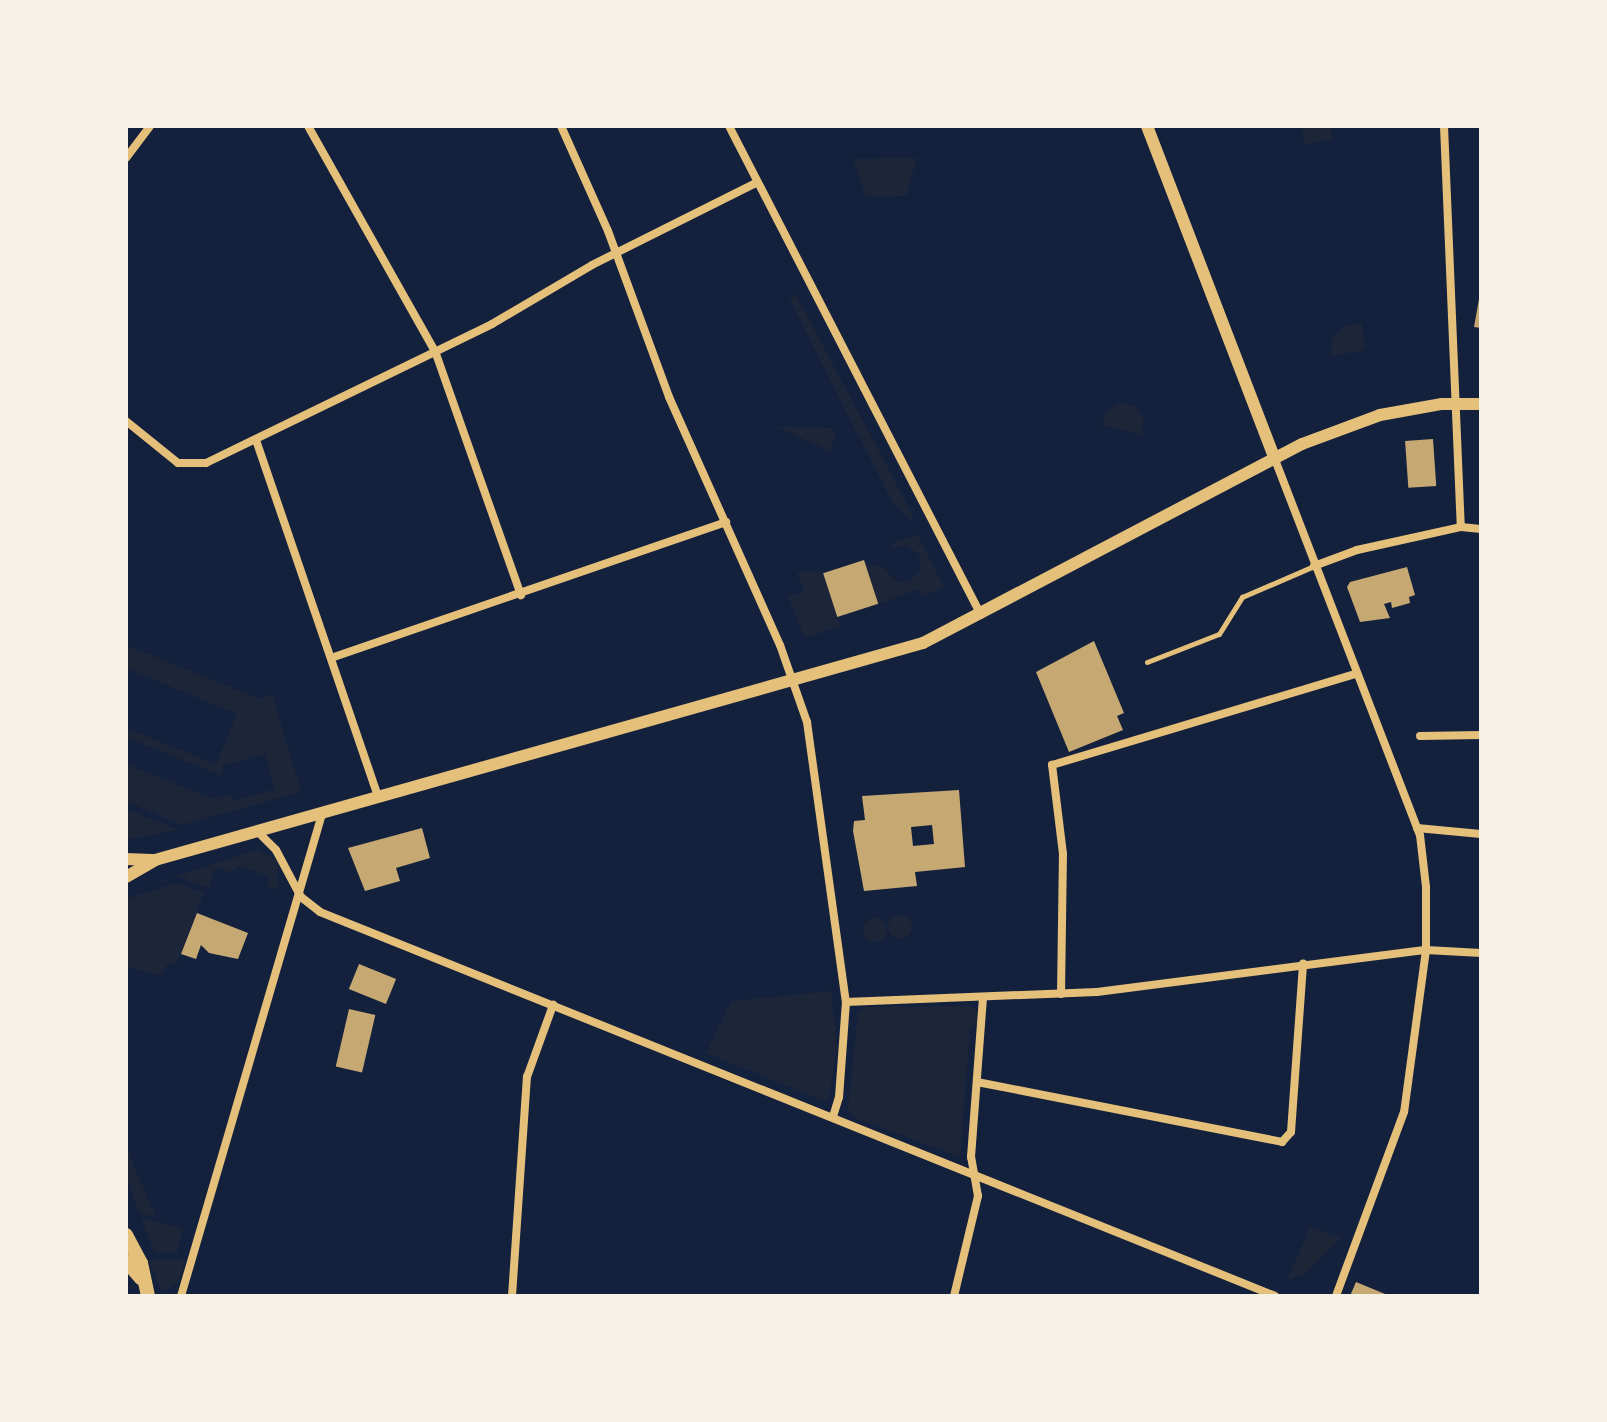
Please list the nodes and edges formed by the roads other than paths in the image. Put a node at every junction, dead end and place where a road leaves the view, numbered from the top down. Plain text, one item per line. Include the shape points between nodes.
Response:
1 (150, 126) edge
2 (308, 126) edge
3 (561, 126) edge
4 (729, 126) edge
5 (1147, 126) edge
6 (1444, 126) edge
7 (126, 158) edge
8 (756, 183) junction
9 (615, 256) junction
10 (435, 351) junction
11 (1457, 403) junction
12 (1481, 404) edge
13 (126, 422) edge
14 (256, 440) junction
15 (1274, 457) junction
16 (726, 522) junction
17 (1461, 527) junction
18 (1481, 529) edge
19 (1314, 566) junction
20 (521, 595) junction
21 (982, 616) junction
22 (331, 658) junction
23 (1147, 662) dead end
24 (1355, 674) junction
25 (795, 682) junction
26 (1481, 735) edge
27 (1420, 736) dead end
28 (378, 797) junction
29 (322, 814) junction
30 (1417, 828) junction
31 (258, 832) junction
32 (1481, 834) edge
33 (126, 859) edge
34 (155, 860) junction
35 (126, 877) edge
36 (301, 897) junction
37 (1426, 950) junction
38 (1481, 953) edge
39 (1303, 963) junction
40 (1061, 994) junction
41 (983, 998) junction
42 (846, 1002) junction
43 (553, 1005) junction
44 (977, 1082) junction
45 (833, 1117) junction
46 (977, 1176) junction
47 (126, 1235) edge
48 (126, 1261) edge
49 (141, 1278) junction
50 (148, 1296) edge
51 (181, 1296) edge
52 (512, 1296) edge
53 (954, 1296) edge
54 (1275, 1296) edge
55 (1336, 1296) edge

1 - 7 street
2 - 10 street
3 - 9 street
4 - 8 street
5 - 15 street
6 - 11 street
8 - 9 street
8 - 21 street
9 - 10 street
9 - 16 street via 658,370
10 - 14 street
10 - 20 street
11 - 12 street
11 - 15 street via 1380,415
11 - 17 street
13 - 14 street via 188,465 206,463
14 - 22 street
15 - 19 street
15 - 21 street
16 - 20 street
16 - 25 street
17 - 18 street
17 - 19 street via 1332,556
19 - 23 lane via 1242,597 1219,634
19 - 24 street
20 - 22 street
21 - 25 street via 923,643
22 - 28 street
24 - 30 street
24 - 40 street via 1052,765 1063,854
25 - 28 street
25 - 42 street via 807,722
26 - 27 street
28 - 29 street
29 - 31 street
29 - 36 street via 305,863
30 - 32 street
30 - 37 street via 1426,887
31 - 34 street
31 - 36 street via 276,850
33 - 34 street
34 - 35 street
36 - 43 street via 320,912
36 - 51 street
37 - 38 street
37 - 39 street
37 - 55 street via 1401,1124
39 - 40 street
39 - 44 street via 1291,1132 1282,1142
40 - 41 street
41 - 42 street
41 - 44 street
42 - 45 street
43 - 45 street
43 - 52 street via 527,1077
44 - 46 street via 971,1157
45 - 46 street
46 - 53 street via 978,1196
46 - 54 street
47 - 49 main road via 141,1263
48 - 49 main road
49 - 50 main road

